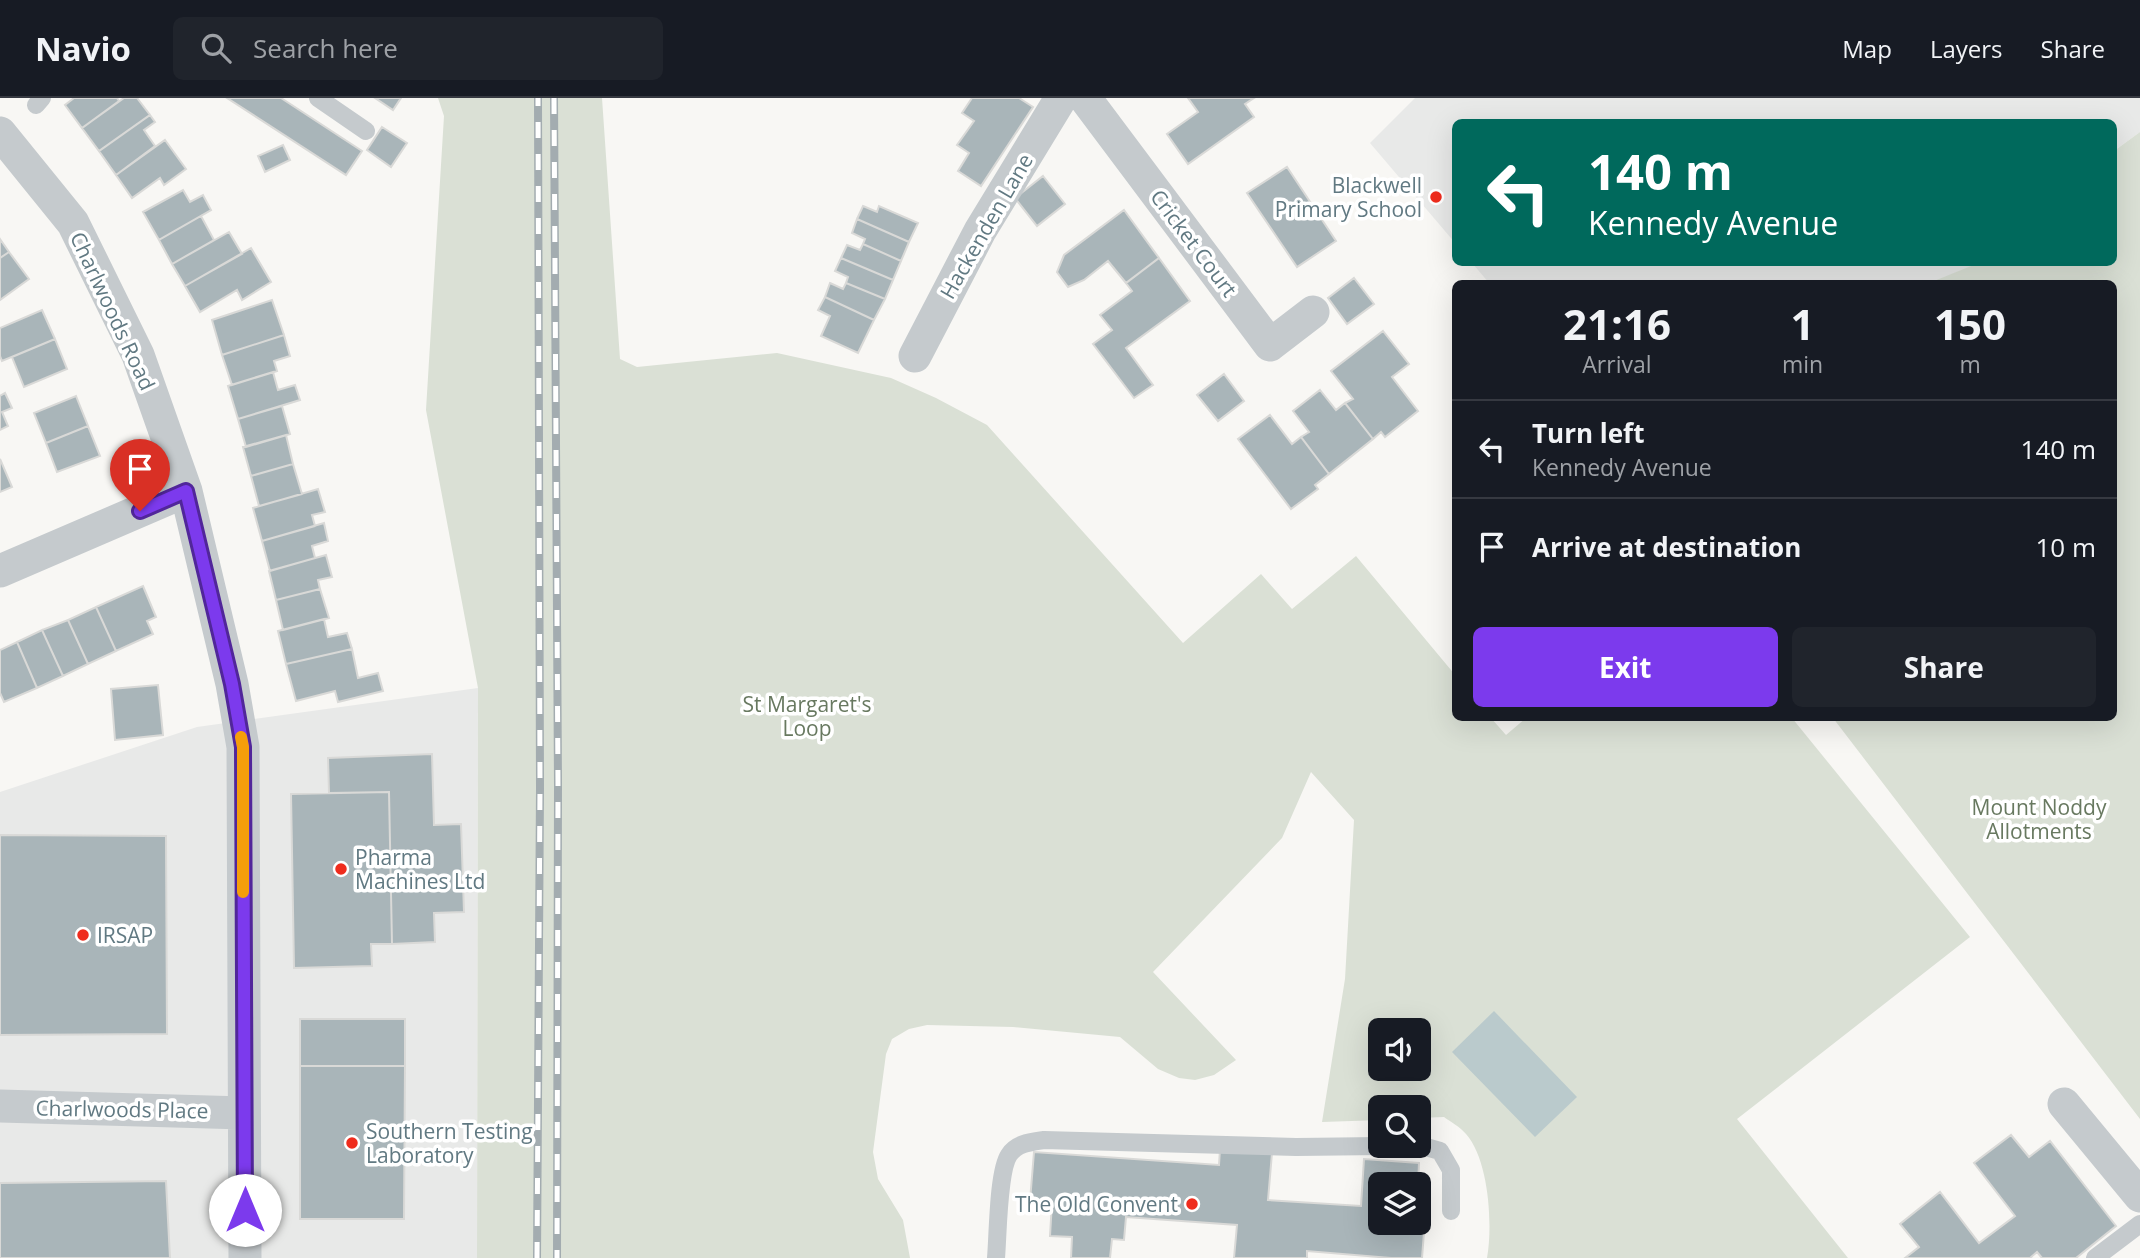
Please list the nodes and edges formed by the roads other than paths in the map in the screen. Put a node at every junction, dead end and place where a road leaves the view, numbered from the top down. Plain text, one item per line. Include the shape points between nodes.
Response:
1 (318, 98) edge
2 (1061, 98) edge
3 (1085, 98) edge
4 (366, 131) dead end
5 (0, 133) edge
6 (1312, 312) dead end
7 (915, 356) dead end
8 (186, 491) junction
9 (0, 571) edge
10 (2064, 1104) dead end
11 (0, 1106) edge
12 (244, 1113) junction
13 (1368, 1146) edge
14 (1431, 1148) edge
15 (2140, 1196) edge
16 (1451, 1210) dead end
17 (2140, 1224) edge
18 (245, 1258) edge
19 (996, 1258) edge
20 (2095, 1258) edge

1 - 4 lane
2 - 7 street, Hackenden Lane via 979,231
3 - 6 street, Cricket Court via 1270,345
5 - 8 street, Charlwoods Road via 73,223 138,355
8 - 9 street
8 - 12 street, Charlwoods Road via 243,747
10 - 15 street
11 - 12 street, Charlwoods Place
12 - 18 street, Charlwoods Road
13 - 19 lane via 1044,1139 1024,1143 1009,1155 1002,1175
14 - 16 lane via 1440,1151 1451,1170
17 - 20 lane

